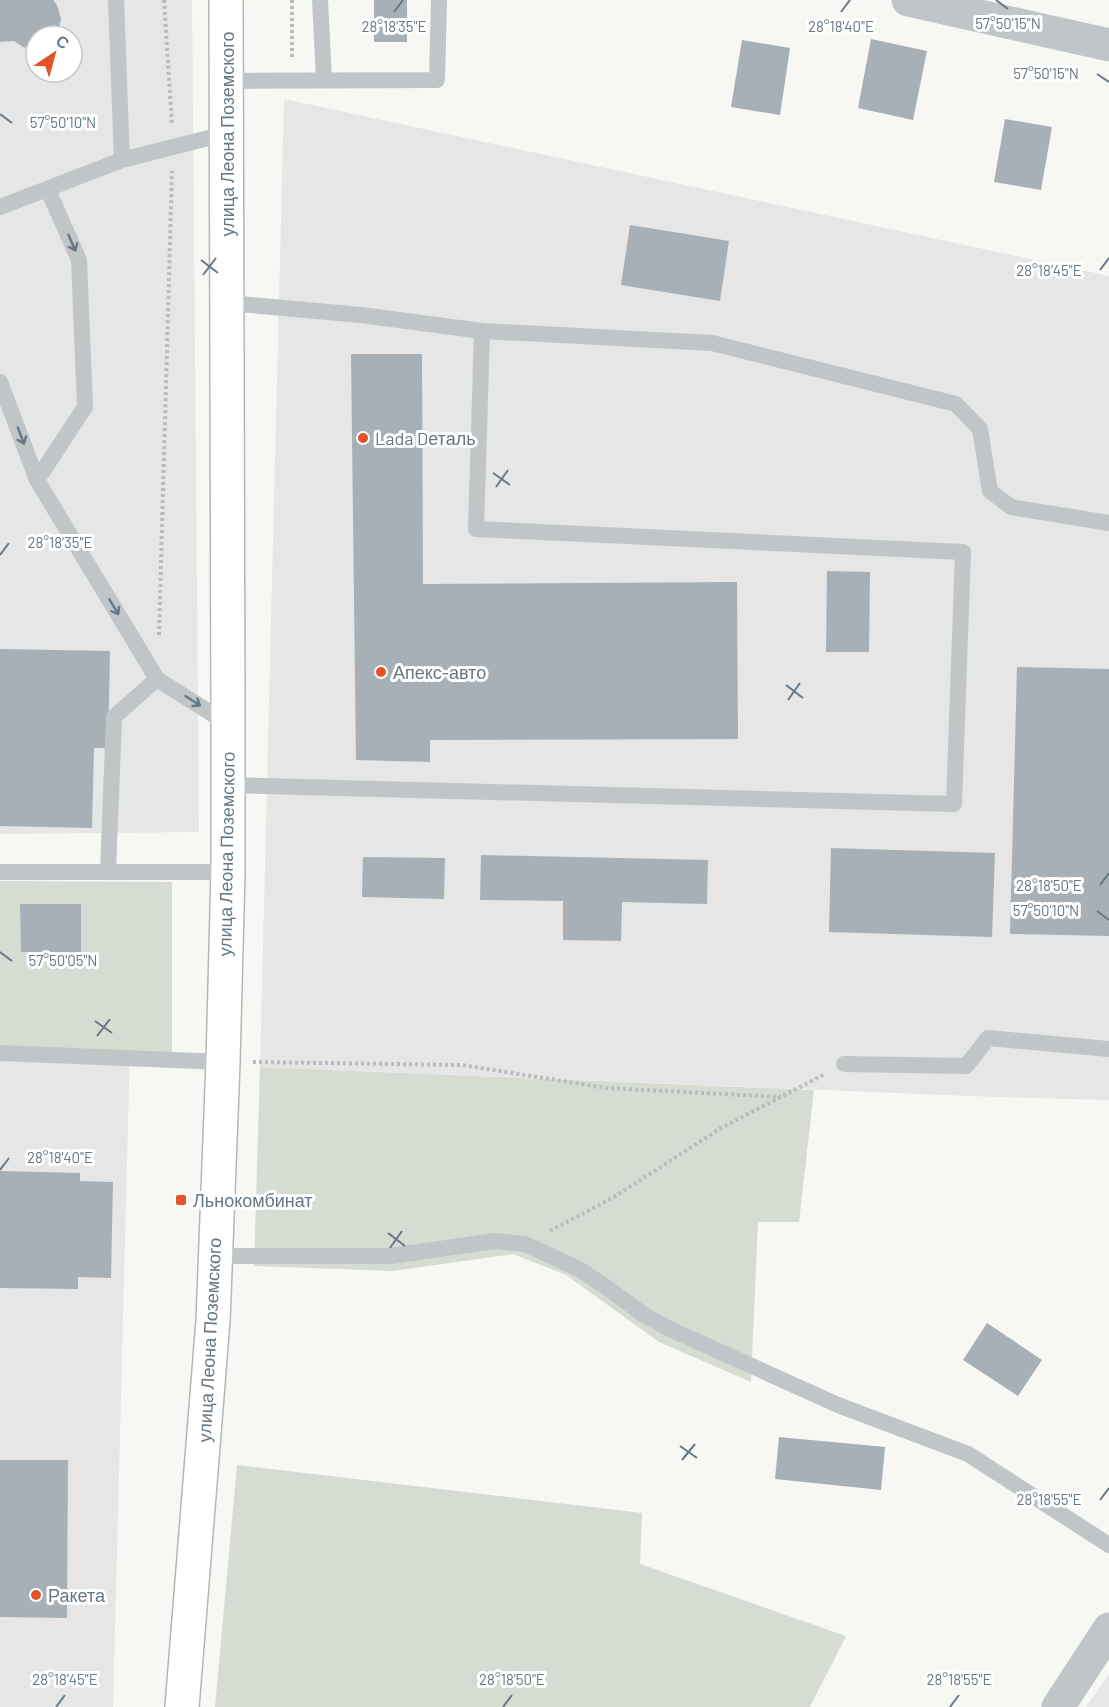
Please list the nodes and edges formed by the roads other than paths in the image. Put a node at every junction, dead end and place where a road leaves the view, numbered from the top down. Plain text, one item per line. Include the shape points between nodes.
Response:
1 (116, 0) edge
2 (226, 0) edge
3 (320, 0) edge
4 (439, 0) edge
5 (908, 0) edge
6 (1109, 45) edge
7 (324, 80) junction
8 (227, 81) junction
9 (228, 133) junction
10 (122, 160) junction
11 (48, 190) junction
12 (0, 207) edge
13 (228, 303) junction
14 (482, 331) junction
15 (0, 382) edge
16 (37, 480) junction
17 (1109, 523) edge
18 (158, 679) junction
19 (228, 724) junction
20 (227, 785) junction
21 (0, 872) edge
22 (108, 872) junction
23 (228, 872) junction
24 (1109, 1049) edge
25 (0, 1053) edge
26 (223, 1062) junction
27 (844, 1064) road end
28 (214, 1256) junction
29 (1109, 1545) edge
30 (1109, 1629) edge
31 (182, 1707) edge
32 (1059, 1707) edge

1 - 10 lane
2 - 8 main road, улица Леона Поземского
3 - 7 lane
4 - 7 lane via 437,80
5 - 6 street
7 - 8 lane
8 - 9 main road, улица Леона Поземского
9 - 10 lane
9 - 13 main road, улица Леона Поземского
10 - 11 lane
11 - 12 lane
11 -> 16 lane via 79,260 85,407
13 - 14 lane
13 - 19 main road, улица Леона Поземского
14 - 17 lane via 712,343 956,404 980,429 990,490 1011,507
14 - 20 lane via 476,529 963,552 954,804
15 -> 16 lane
16 -> 18 lane
18 -> 19 lane
18 - 22 lane via 114,717
19 - 20 main road, улица Леона Поземского
20 - 23 main road, улица Леона Поземского
21 - 22 lane
22 - 23 lane
23 - 26 main road, улица Леона Поземского
24 - 27 lane via 988,1038 966,1066
25 - 26 lane
26 - 28 main road, улица Леона Поземского
28 - 29 lane via 391,1256 495,1241 525,1244 579,1269 672,1330 838,1405 968,1454
28 - 31 main road, улица Леона Поземского via 213,1321
30 - 32 street

